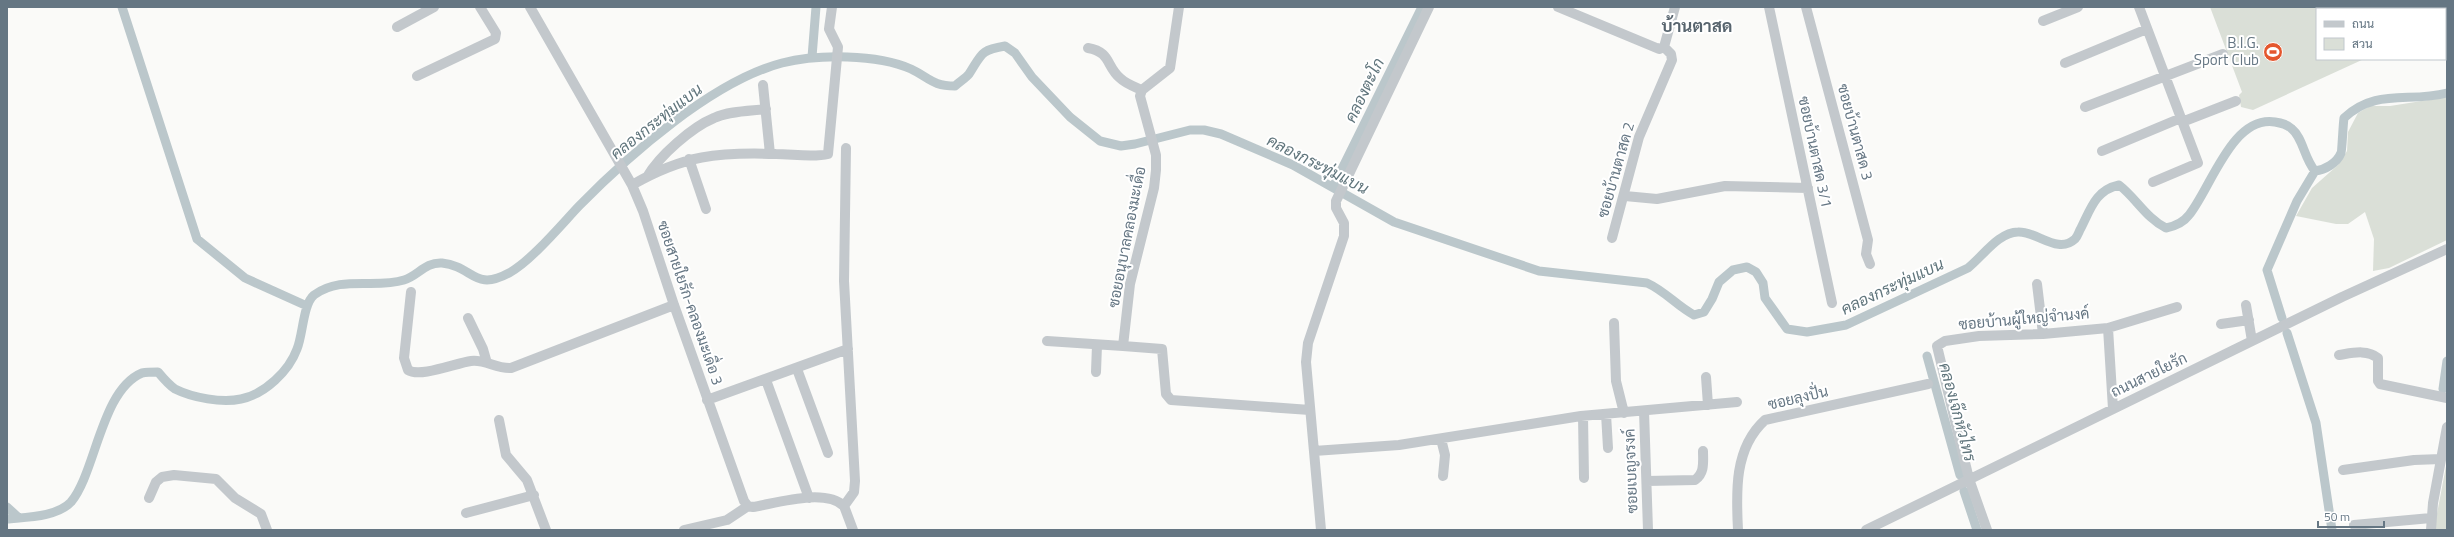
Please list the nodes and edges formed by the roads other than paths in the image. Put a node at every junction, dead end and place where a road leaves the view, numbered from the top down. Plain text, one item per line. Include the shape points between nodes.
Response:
1 (434, 7) edge
2 (480, 7) edge
3 (530, 7) edge
4 (832, 7) edge
5 (1179, 7) edge
6 (1429, 7) edge
7 (1558, 7) edge
8 (1676, 7) edge
9 (1769, 7) edge
10 (1806, 7) edge
11 (2078, 7) edge
12 (2139, 7) edge
13 (1576, 10) edge
14 (2043, 21) dead end
15 (397, 26) dead end
16 (2147, 29) junction
17 (1664, 47) junction
18 (1088, 48) dead end
19 (2223, 54) dead end
20 (2065, 62) dead end
21 (418, 76) dead end
22 (2165, 77) junction
23 (763, 85) dead end
24 (1142, 90) junction
25 (2236, 101) dead end
26 (2085, 107) dead end
27 (766, 109) junction
28 (2181, 120) junction
29 (846, 148) dead end
30 (2102, 151) dead end
31 (770, 154) junction
32 (689, 159) junction
33 (647, 177) junction
34 (2153, 182) dead end
35 (632, 185) junction
36 (1808, 188) junction
37 (1625, 196) junction
38 (706, 209) dead end
39 (1612, 238) dead end
40 (2447, 249) edge
41 (1870, 264) dead end
42 (2037, 284) dead end
43 (411, 292) dead end
44 (1832, 303) dead end
45 (674, 305) junction
46 (2246, 305) dead end
47 (2177, 308) dead end
48 (468, 318) dead end
49 (2249, 320) junction
50 (1614, 323) dead end
51 (2221, 324) dead end
52 (2108, 328) junction
53 (2043, 334) junction
54 (1047, 341) dead end
55 (2252, 341) junction
56 (1097, 345) junction
57 (1124, 346) junction
58 (848, 349) junction
59 (2339, 355) dead end
60 (487, 363) junction
61 (797, 368) junction
62 (1096, 372) dead end
63 (1706, 377) dead end
64 (766, 380) junction
65 (1928, 384) dead end
66 (2447, 398) edge
67 (707, 400) junction
68 (1737, 402) dead end
69 (1708, 405) junction
70 (2113, 409) junction
71 (1310, 410) junction
72 (1644, 411) junction
73 (1624, 413) junction
74 (1606, 414) junction
75 (1583, 416) junction
76 (499, 420) dead end
77 (2447, 427) edge
78 (1441, 439) junction
79 (1608, 448) dead end
80 (1314, 451) junction
81 (1703, 451) dead end
82 (828, 453) dead end
83 (2441, 459) junction
84 (2343, 470) dead end
85 (1444, 476) dead end
86 (1584, 478) dead end
87 (1969, 479) junction
88 (1646, 481) junction
89 (534, 495) junction
90 (149, 498) dead end
91 (809, 498) junction
92 (748, 506) junction
93 (844, 506) junction
94 (466, 513) dead end
95 (2431, 518) junction
96 (2354, 525) dead end
97 (267, 530) edge
98 (546, 530) edge
99 (684, 530) edge
100 (853, 530) edge
101 (1320, 530) edge
102 (1648, 530) edge
103 (1738, 530) edge
104 (1866, 530) edge
105 (1987, 530) edge
106 (2430, 530) edge

1 - 15 street
2 - 21 street via 496,33 495,39
3 - 35 street, ซอยสายใยรัก-คลองมะเดื่อ 3 via 620,160
4 - 31 street via 828,29 838,46 828,154
5 - 24 street via 1170,68
6 - 71 street via 1336,201 1336,208 1344,223 1344,236 1308,343 1306,362
7 - 13 street
8 - 17 street
9 - 36 street, ซอยบ้านตาสด 3/1
10 - 41 street, ซอยบ้านตาสด 3 via 1868,240 1866,254
11 - 14 street
12 - 16 street
13 - 17 street via 1659,49
16 - 20 street
16 - 22 street
17 - 37 street, ซอยบ้านตาสด 2 via 1671,54 1672,60 1639,137
18 - 24 street via 1097,50 1108,58 1119,77
19 - 22 street
22 - 26 street
22 - 28 street
23 - 27 street
24 - 57 street, ซอยอนุบาลคลองมะเดื่อ via 1140,102 1156,155 1154,188 1130,284
25 - 28 street
27 - 31 street
27 - 33 street via 714,118 660,160
28 - 30 street
28 - 34 street via 2198,163
29 - 58 street via 844,281
31 - 32 street via 726,154
32 - 33 street
32 - 38 street
33 - 35 street
35 - 45 street, ซอยสายใยรัก-คลองมะเดื่อ 3 via 644,211
36 - 37 street via 1726,186 1657,199
36 - 44 street, ซอยบ้านตาสด 3/1
37 - 39 street, ซอยบ้านตาสด 2
40 - 55 street, ถนนสายใยรัก
42 - 53 street
43 - 60 street via 404,358 408,370 418,373 472,361
45 - 60 street via 511,368 495,368
45 - 67 street, ซอยสายใยรัก-คลองมะเดื่อ 3
46 - 49 street
47 - 52 street, ซอยบ้านผู้ใหญ่จำนงค์
48 - 60 street
49 - 51 street
49 - 55 street
50 - 73 street via 1616,381
52 - 53 street, ซอยบ้านผู้ใหญ่จำนงค์
52 - 70 street
53 - 87 street, ซอยบ้านผู้ใหญ่จำนงค์ via 1979,336 1945,341 1937,346
54 - 56 street
55 - 70 street, ถนนสายใยรัก
56 - 57 street
56 - 62 street
57 - 71 street via 1162,349 1166,394 1171,400
58 - 61 street
58 - 93 street via 855,481 854,492
59 - 66 street via 2362,352 2374,355 2378,358 2380,384
61 - 64 street
61 - 82 street
63 - 69 street
64 - 67 street
64 - 91 street
65 - 103 street, ซอยลุงปั่น via 1765,420 1747,441 1737,477
67 - 92 street, ซอยสายใยรัก-คลองมะเดื่อ 3
68 - 69 street
69 - 72 street
70 - 87 street, ถนนสายใยรัก
71 - 80 street
72 - 73 street
72 - 88 street, ซอยเบญจรงค์
73 - 74 street
74 - 75 street
74 - 79 street
75 - 78 street
75 - 86 street
76 - 89 street via 506,455 521,471
77 - 83 street
78 - 80 street
78 - 85 street via 1445,455
80 - 101 street
81 - 88 street via 1703,470 1700,477 1695,480
83 - 84 street via 2414,460
83 - 95 street
87 - 104 street, ถนนสายใยรัก
87 - 105 street
88 - 102 street, ซอยเบญจรงค์
89 - 94 street
89 - 98 street
90 - 97 street via 156,482 162,477 174,475 216,479 236,498 260,514
91 - 92 street
91 - 93 street via 828,497
92 - 99 street via 728,520
93 - 100 street
95 - 96 street
95 - 106 street

